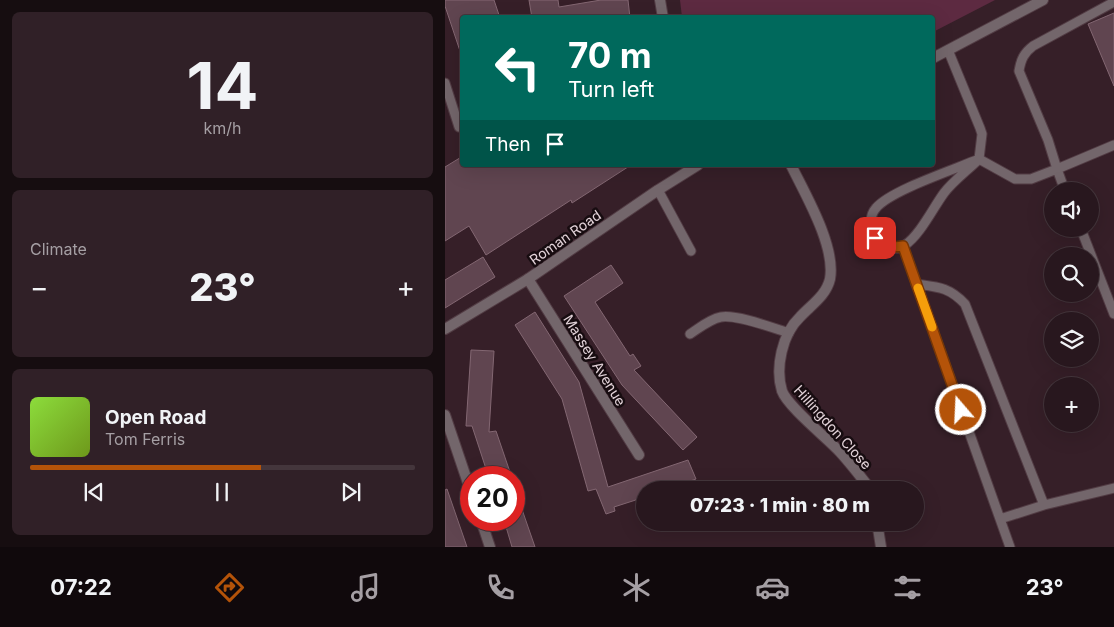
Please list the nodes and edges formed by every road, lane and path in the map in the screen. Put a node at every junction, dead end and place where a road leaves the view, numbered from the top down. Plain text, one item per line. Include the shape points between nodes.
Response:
1 (660, 0) edge
2 (1043, 0) edge
3 (1114, 2) edge
4 (662, 15) edge
5 (948, 50) junction
6 (935, 57) edge
7 (445, 83) edge
8 (459, 127) dead end
9 (1114, 145) edge
10 (979, 159) junction
11 (692, 167) edge
12 (792, 167) edge
13 (1057, 170) junction
14 (1062, 182) edge
15 (658, 190) junction
16 (1084, 237) edge
17 (903, 246) junction
18 (691, 251) dead end
19 (528, 279) junction
20 (916, 284) junction
21 (1114, 314) edge
22 (445, 329) edge
23 (789, 333) junction
24 (690, 334) dead end
25 (445, 415) edge
26 (639, 455) dead end
27 (462, 466) edge
28 (864, 481) edge
29 (1114, 488) edge
30 (1044, 505) junction
31 (1000, 519) junction
32 (485, 531) edge
33 (878, 531) edge
34 (490, 547) edge
35 (881, 547) edge
36 (1010, 547) edge

1 - 4 street
2 - 5 street
3 - 13 lane via 1033,46 1021,61 1019,71
5 - 6 street
5 - 10 lane via 982,134
7 - 8 lane
9 - 13 lane
10 - 13 lane via 1015,179 1031,179
10 - 17 lane via 945,191 913,238
10 - 17 lane via 902,191 875,208 871,218 875,238 892,248
11 - 15 street, Roman Road
12 - 23 street, Hillingdon Close via 826,242 831,270 823,294 793,324
13 - 14 lane
15 - 18 lane
15 - 19 street, Roman Road
16 - 21 lane
17 - 20 lane
19 - 22 street, Roman Road
19 - 26 street, Massey Avenue
20 - 30 lane via 942,287 955,293 965,304
20 - 31 lane
23 - 24 lane via 723,317
23 - 28 street, Hillingdon Close via 780,360 783,392
25 - 27 street
29 - 30 lane
30 - 31 lane
31 - 36 lane
32 - 34 street
33 - 35 street

